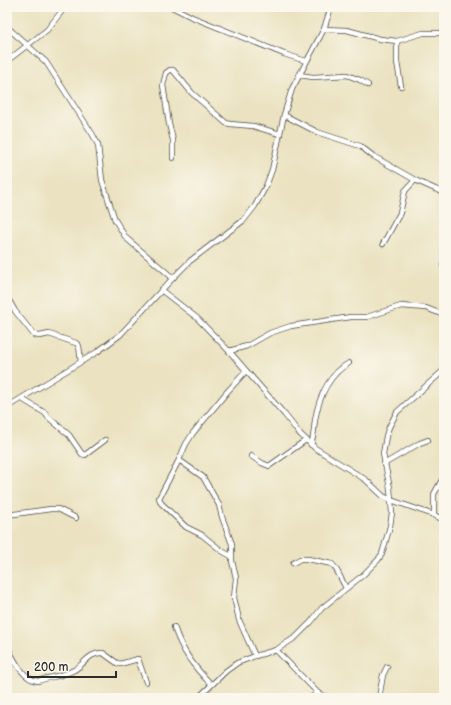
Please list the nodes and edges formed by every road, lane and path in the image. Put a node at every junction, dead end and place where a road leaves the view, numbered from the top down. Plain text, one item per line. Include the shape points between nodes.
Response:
1 (65, 7) edge
2 (172, 7) edge
3 (331, 7) edge
4 (7, 27) edge
5 (324, 29) junction
6 (444, 33) edge
7 (397, 41) junction
8 (28, 46) junction
9 (7, 61) edge
10 (306, 62) junction
11 (299, 75) junction
12 (368, 85) dead end
13 (401, 86) dead end
14 (284, 115) junction
15 (280, 134) junction
16 (174, 158) dead end
17 (415, 180) junction
18 (444, 193) edge
19 (383, 244) dead end
20 (173, 278) junction
21 (161, 290) junction
22 (7, 298) edge
23 (444, 315) edge
24 (229, 351) junction
25 (81, 362) junction
26 (348, 363) dead end
27 (444, 370) edge
28 (246, 372) junction
29 (22, 399) junction
30 (7, 407) edge
31 (105, 440) dead end
32 (306, 440) junction
33 (428, 440) dead end
34 (311, 444) junction
35 (251, 456) dead end
36 (179, 460) junction
37 (384, 464) junction
38 (442, 478) dead end
39 (391, 500) junction
40 (7, 515) edge
41 (434, 515) junction
42 (76, 518) dead end
43 (444, 520) edge
44 (231, 556) junction
45 (294, 563) dead end
46 (346, 588) junction
47 (174, 627) dead end
48 (7, 646) edge
49 (276, 650) junction
50 (255, 656) junction
51 (387, 667) dead end
52 (146, 682) dead end
53 (211, 684) junction
54 (318, 693) junction
55 (198, 698) edge
56 (310, 698) edge
57 (329, 698) edge
58 (379, 698) edge

1 - 8 street via 47,30
2 - 10 street
3 - 5 street
4 - 8 street
5 - 7 street via 348,30
5 - 10 street
6 - 7 street via 423,33
7 - 13 street
8 - 9 street
8 - 20 street via 46,62 93,135 98,145 102,180 115,220 126,238
10 - 11 street
11 - 12 street via 347,75
11 - 14 street
14 - 15 street
14 - 17 street via 317,132 360,146
15 - 16 street via 253,126 226,123 192,93 173,70 170,70 166,73 163,85
15 - 20 street via 272,170 255,206 244,220 190,261
17 - 18 street
17 - 19 street via 405,191 400,213
20 - 21 street
21 - 24 street via 197,318
21 - 25 street via 120,335
22 - 25 street via 34,335 48,334 76,343 79,346
23 - 24 street via 426,308 401,306 367,317 351,316 291,326
24 - 28 street
25 - 29 street
26 - 34 street via 326,384
27 - 37 street via 394,415 386,436
28 - 32 street
28 - 36 street via 198,427
29 - 30 street
29 - 31 street via 45,413 65,432 82,454 90,453
32 - 34 street
32 - 35 street via 269,466
33 - 37 street
34 - 39 street via 366,480
36 - 44 street via 203,477 216,499 231,538
36 - 44 street via 159,501 186,527
37 - 39 street
38 - 41 street via 434,494
39 - 41 street
39 - 46 street via 392,518 382,554
40 - 42 street via 58,509
41 - 43 street
44 - 50 street via 236,578 234,598 239,620
45 - 46 street via 300,559 308,559 332,564
46 - 49 street via 322,608 296,637
47 - 53 street via 192,664
48 - 52 street via 18,665 33,681 73,671 100,652 120,664 138,659
49 - 50 street
49 - 54 street
50 - 53 street via 237,663
51 - 58 street
53 - 55 street
54 - 56 street
54 - 57 street

